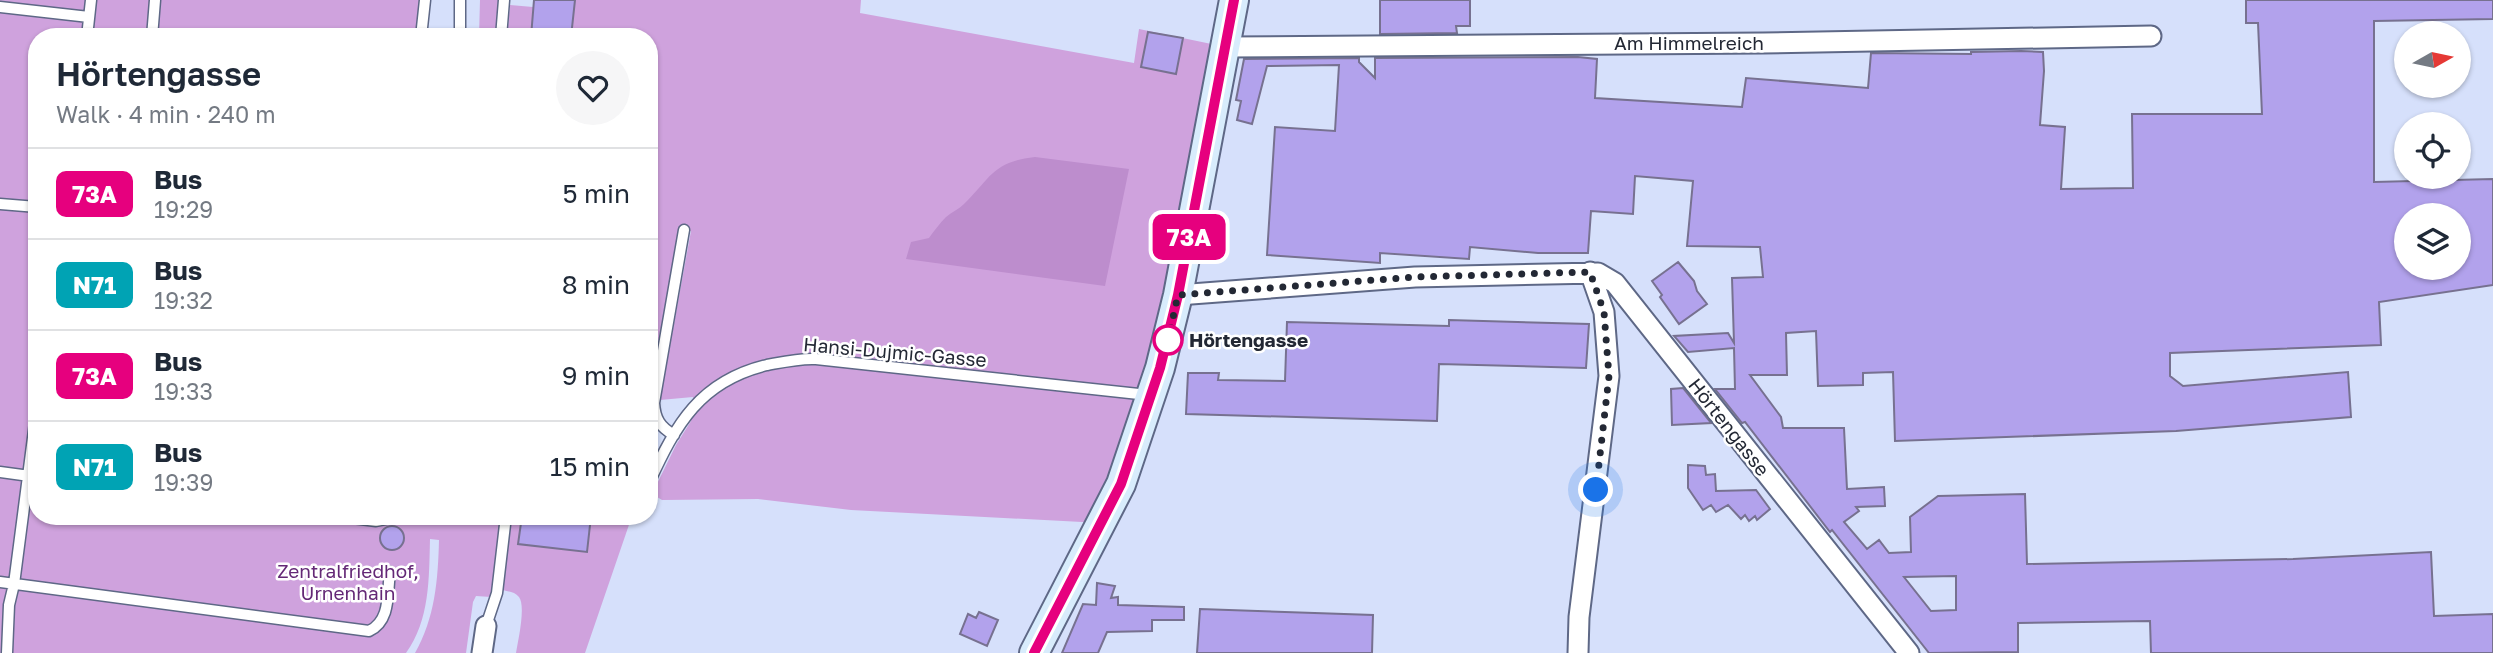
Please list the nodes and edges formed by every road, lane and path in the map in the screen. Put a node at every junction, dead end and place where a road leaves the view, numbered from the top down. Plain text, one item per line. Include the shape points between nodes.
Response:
1 (92, 0) edge
2 (155, 0) edge
3 (425, 0) edge
4 (460, 0) edge
5 (504, 0) edge
6 (1234, 0) edge
7 (0, 7) edge
8 (89, 17) junction
9 (88, 28) edge
10 (153, 28) edge
11 (422, 28) edge
12 (460, 28) edge
13 (502, 28) edge
14 (2151, 36) dead end
15 (1226, 47) junction
16 (0, 204) edge
17 (28, 207) edge
18 (684, 230) dead end
19 (1590, 272) junction
20 (1178, 295) junction
21 (658, 380) edge
22 (1152, 396) junction
23 (658, 420) edge
24 (674, 435) junction
25 (658, 466) edge
26 (0, 472) edge
27 (28, 476) edge
28 (28, 500) edge
29 (505, 525) edge
30 (390, 572) dead end
31 (0, 582) edge
32 (14, 584) junction
33 (486, 626) joint
34 (7, 653) edge
35 (482, 653) edge
36 (1034, 653) edge
37 (1578, 653) edge
38 (1909, 653) edge

1 - 8 lane
2 - 10 lane
3 - 11 lane
4 - 12 lane
5 - 13 lane
6 - 15 main road
7 - 8 lane
8 - 9 lane
14 - 15 street, Am Himmelreich
15 - 20 main road
16 - 17 lane
18 - 21 lane
19 - 20 street via 1415,277
19 - 37 street via 1604,312 1609,376
19 - 38 street, Hörtengasse via 1615,283
20 - 22 main road
22 - 24 lane, Hansi-Dujmic-Gasse via 807,358 758,368 718,384
22 - 36 main road via 1121,484
23 - 24 lane
24 - 25 lane, Hansi-Dujmic-Gasse
26 - 27 lane
28 - 32 lane
29 - 33 lane via 497,593
30 - 32 lane via 385,617 369,631
31 - 32 lane
32 - 34 lane
33 - 35 street

